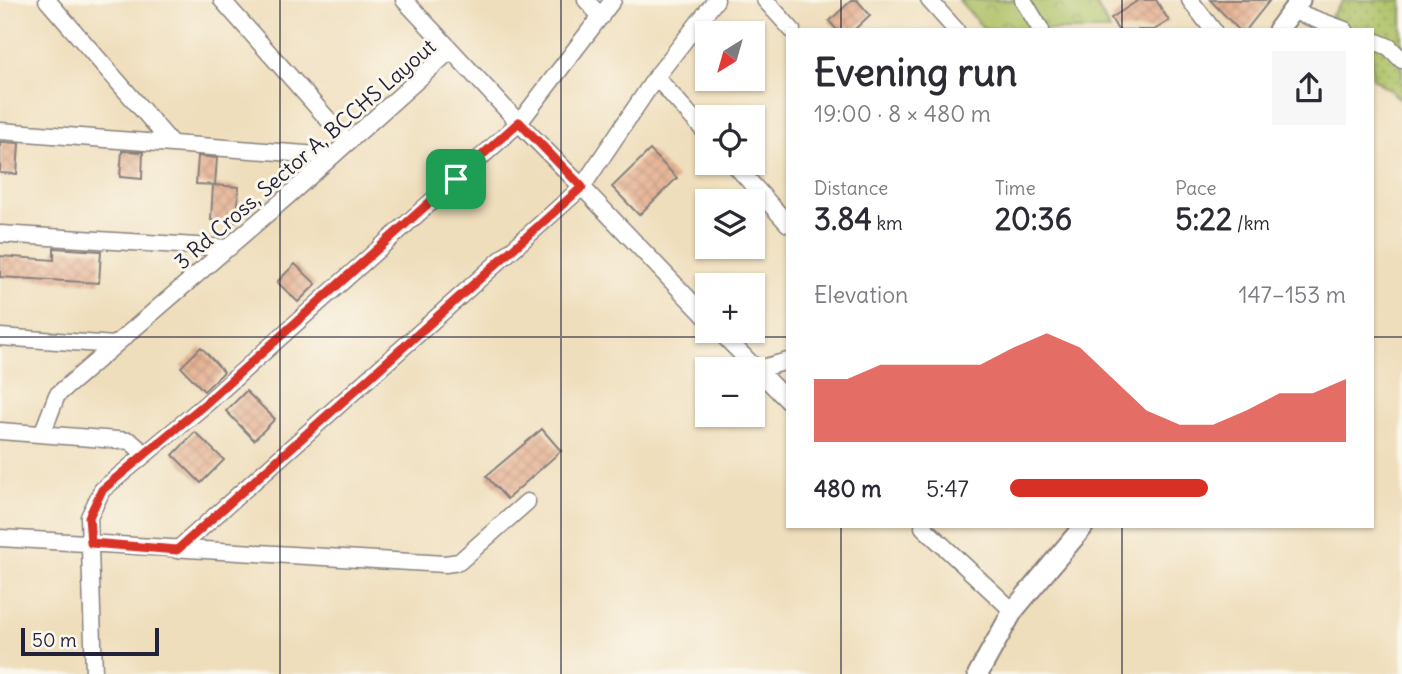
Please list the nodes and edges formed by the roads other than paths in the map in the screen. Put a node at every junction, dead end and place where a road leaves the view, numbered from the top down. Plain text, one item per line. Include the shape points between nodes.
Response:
1 (47, 0) edge
2 (222, 0) edge
3 (404, 0) edge
4 (586, 0) edge
5 (614, 0) edge
6 (716, 0) edge
7 (765, 0) edge
8 (929, 0) edge
9 (1023, 0) edge
10 (1190, 0) edge
11 (1297, 5) edge
12 (601, 17) junction
13 (790, 28) edge
14 (954, 28) edge
15 (1040, 28) edge
16 (1211, 28) edge
17 (1280, 28) edge
18 (1341, 28) edge
19 (1374, 41) edge
20 (451, 50) junction
21 (1402, 60) edge
22 (656, 77) junction
23 (695, 121) edge
24 (519, 122) junction
25 (0, 131) edge
26 (348, 142) junction
27 (172, 144) junction
28 (332, 156) junction
29 (744, 175) edge
30 (582, 187) junction
31 (786, 222) edge
32 (0, 234) edge
33 (229, 248) junction
34 (695, 305) edge
35 (0, 337) edge
36 (730, 343) edge
37 (115, 345) junction
38 (742, 357) edge
39 (786, 362) edge
40 (765, 367) edge
41 (765, 380) edge
42 (786, 399) edge
43 (0, 431) edge
44 (42, 434) junction
45 (145, 454) junction
46 (527, 502) dead end
47 (924, 528) edge
48 (1082, 528) edge
49 (0, 538) edge
50 (91, 543) junction
51 (177, 550) junction
52 (1013, 611) junction
53 (94, 674) edge
54 (978, 674) edge

1 - 27 street
2 - 26 street
3 - 20 street
4 - 12 street
5 - 12 street
6 - 22 street
7 - 13 street
8 - 14 street
9 - 15 street
10 - 16 street
11 - 17 street
11 - 18 street
12 - 24 street
19 - 21 street
20 - 24 street, 3 Rd Cross, Sector A, BCCHS Layout
20 - 26 street, 3 Rd Cross, Sector A, BCCHS Layout
22 - 23 street
22 - 30 street
24 - 30 street, 3 Rd Cross, Sector A, BCCHS Layout
24 - 45 street
25 - 27 street
26 - 28 street, 3 Rd Cross, Sector A, BCCHS Layout
27 - 28 street
28 - 33 street, 3 Rd Cross, Sector A, BCCHS Layout
29 - 31 street
30 - 34 street, 3 Rd Cross, Sector A, BCCHS Layout
30 - 51 street
32 - 33 street
33 - 37 street, 3 Rd Cross, Sector A, BCCHS Layout
35 - 37 street
36 - 38 street
37 - 44 street, 3 Rd Cross, Sector A, BCCHS Layout via 57,395
39 - 40 street
41 - 42 street
43 - 44 street
44 - 45 street via 130,441
45 - 50 street via 102,490 89,517
46 - 51 street via 452,563
47 - 52 street
48 - 52 street
49 - 50 street
50 - 51 street
50 - 53 street
52 - 54 street

